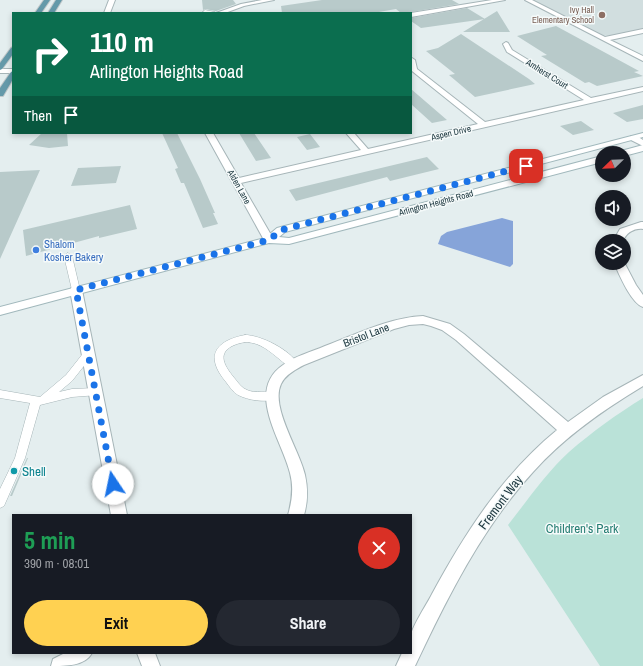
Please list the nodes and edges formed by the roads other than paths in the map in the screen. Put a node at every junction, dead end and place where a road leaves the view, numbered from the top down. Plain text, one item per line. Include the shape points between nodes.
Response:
1 (47, 0) edge
2 (59, 0) edge
3 (112, 0) edge
4 (271, 0) edge
5 (502, 0) edge
6 (528, 0) edge
7 (205, 11) dead end
8 (39, 12) edge
9 (52, 12) edge
10 (107, 12) edge
11 (210, 12) edge
12 (222, 12) edge
13 (412, 15) edge
14 (643, 31) edge
15 (603, 39) junction
16 (506, 44) dead end
17 (12, 50) edge
18 (643, 59) edge
19 (412, 60) dead end
20 (0, 68) edge
21 (0, 72) edge
22 (12, 72) edge
23 (12, 74) edge
24 (643, 89) edge
25 (0, 94) edge
26 (590, 101) junction
27 (484, 125) junction
28 (210, 134) edge
29 (351, 134) edge
30 (638, 137) edge
31 (643, 144) edge
32 (643, 148) edge
33 (631, 151) edge
34 (367, 152) junction
35 (595, 161) edge
36 (236, 181) junction
37 (642, 224) edge
38 (621, 234) edge
39 (269, 240) junction
40 (68, 256) dead end
41 (622, 270) edge
42 (76, 290) junction
43 (643, 303) edge
44 (0, 311) edge
45 (88, 354) junction
46 (293, 364) junction
47 (643, 380) edge
48 (95, 392) junction
49 (0, 394) edge
50 (271, 396) junction
51 (39, 400) junction
52 (568, 430) junction
53 (0, 502) edge
54 (118, 514) edge
55 (296, 514) edge
56 (412, 652) edge
57 (81, 654) edge
58 (146, 654) edge
59 (411, 654) edge
60 (60, 666) edge
61 (151, 666) edge
62 (405, 666) edge

1 - 8 main road
2 - 9 main road
3 - 10 street
4 - 12 street
5 - 13 street
6 - 15 street
7 - 11 lane
14 - 15 street
15 - 18 street
16 - 26 street, Amherst Court via 509,51
17 - 20 main road
19 - 27 street via 414,70
21 - 22 street
23 - 25 main road
24 - 26 street, Aspen Drive
26 - 27 street, Aspen Drive
27 - 34 street, Aspen Drive
28 - 36 street, Alden Lane
29 - 34 street
30 - 31 street
30 - 39 street, Arlington Heights Road via 281,230
32 - 33 street
34 - 36 street, Aspen Drive
35 - 39 street, Arlington Heights Road via 289,241
36 - 39 street, Alden Lane
37 - 38 street via 624,230
39 - 42 street, Arlington Heights Road
40 - 42 lane
41 - 43 street
42 - 44 street, Arlington Heights Road
42 - 45 street
45 - 48 street
45 - 51 lane via 69,378
46 - 50 street, Bristol Lane via 278,376
46 - 50 lane via 280,353 256,340 236,341 224,348 220,354 219,364 240,392 252,396
46 - 52 street, Bristol Lane via 397,323 428,321 446,327
47 - 52 street, Fremont Way
48 - 51 lane via 72,393
48 - 54 street
49 - 51 lane
50 - 55 street via 301,489
51 - 53 lane via 20,458
52 - 56 street, Fremont Way via 514,481 473,538 433,608
57 - 60 street
58 - 61 street
59 - 62 street, Fremont Way

